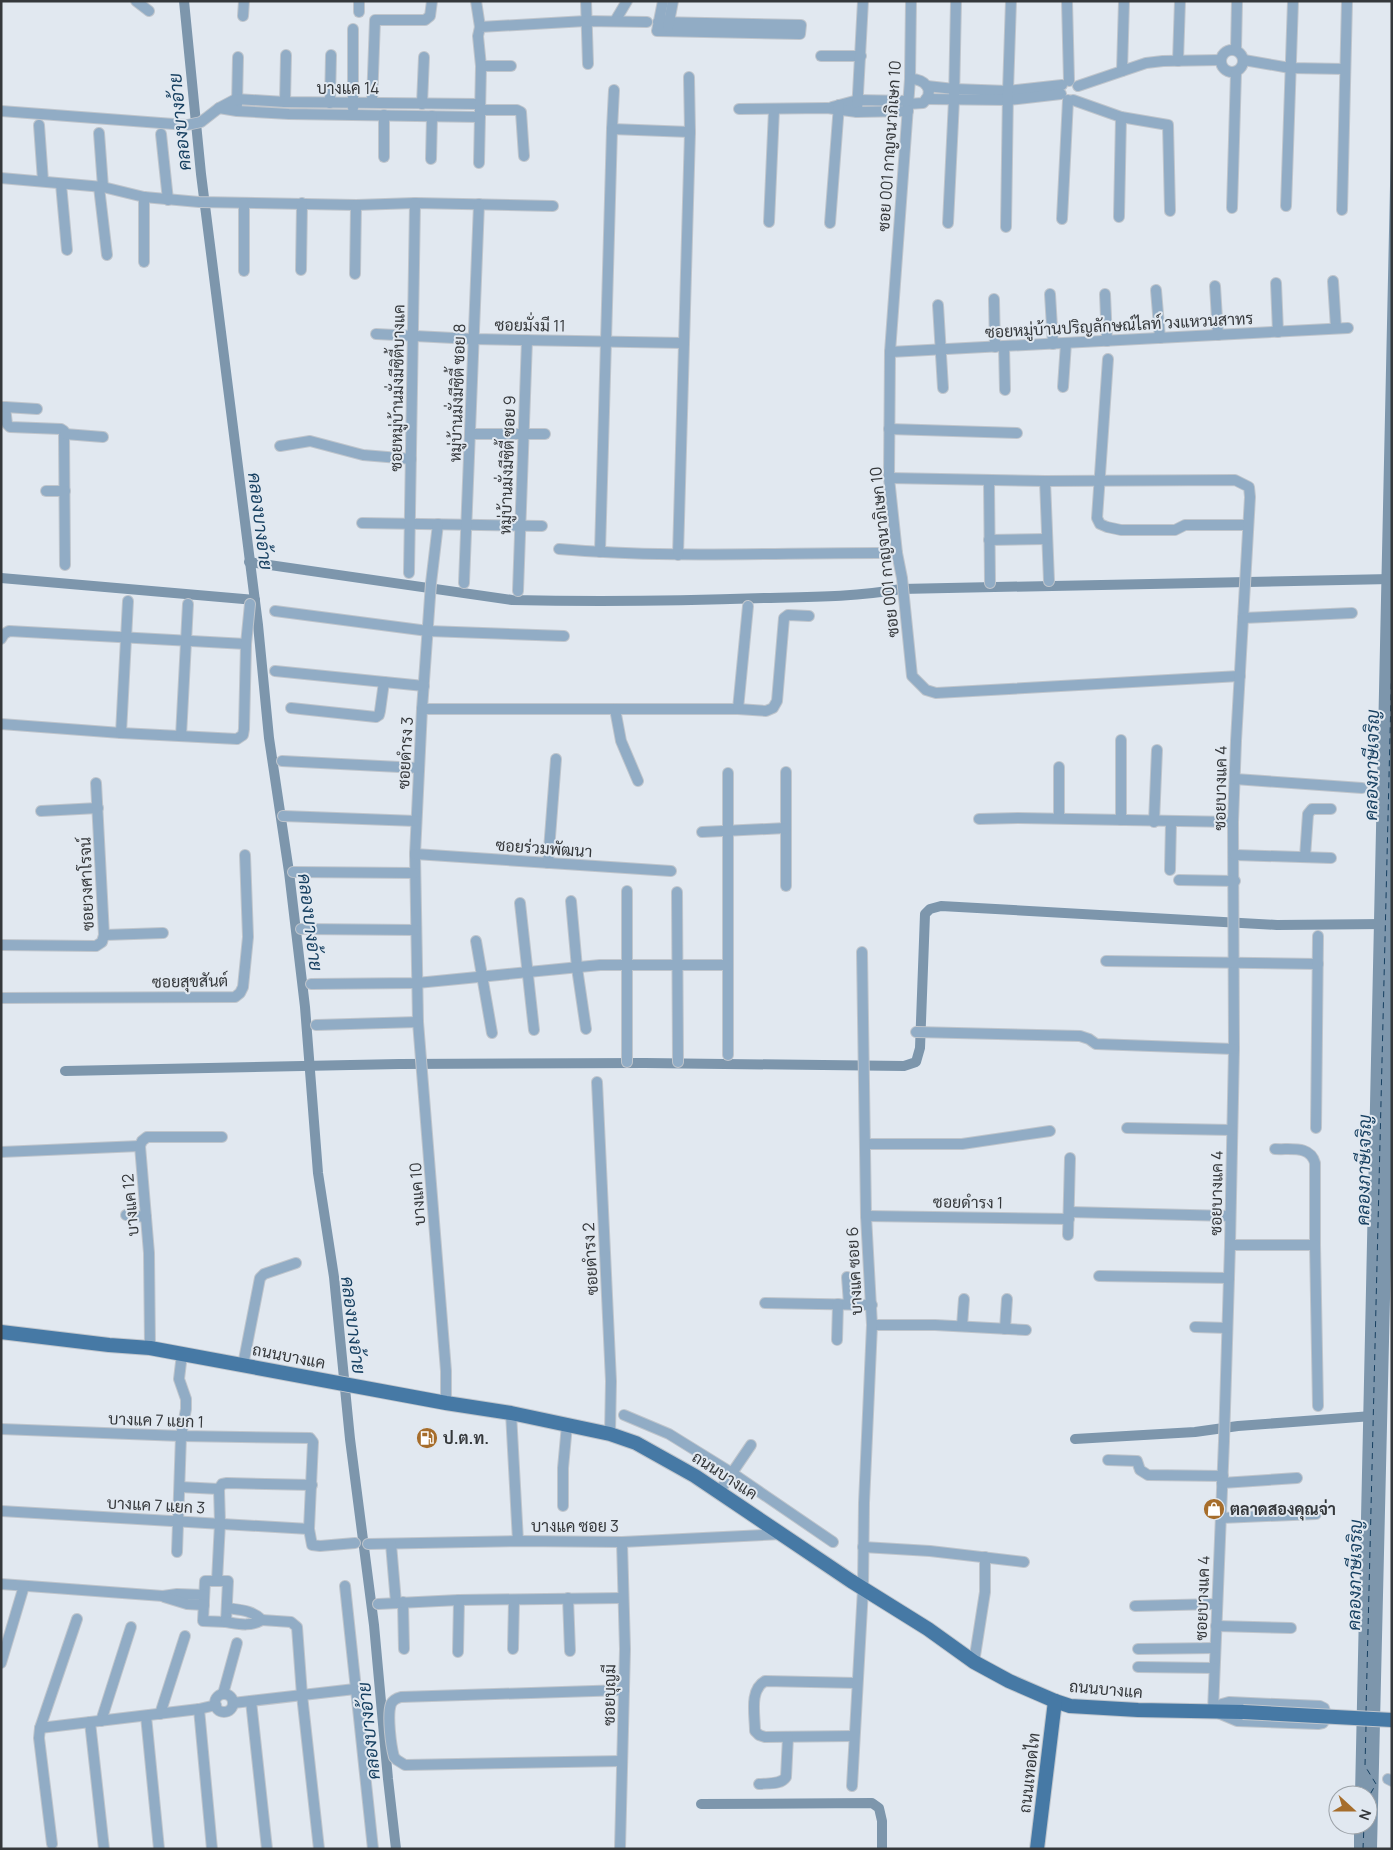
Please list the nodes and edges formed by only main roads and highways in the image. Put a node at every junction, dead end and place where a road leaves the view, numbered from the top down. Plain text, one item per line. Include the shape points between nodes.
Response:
1 (1, 1332) edge
2 (1055, 1701) junction
3 (1392, 1720) edge
4 (1037, 1849) edge

1 - 2 main road, ถนนบางแค via 150,1348 511,1413 610,1434 636,1443 719,1492 862,1589 928,1628 974,1662
2 - 3 main road, ถนนบางแค, bridge via 1092,1708
2 - 4 main road, ถนนเทอดไท

